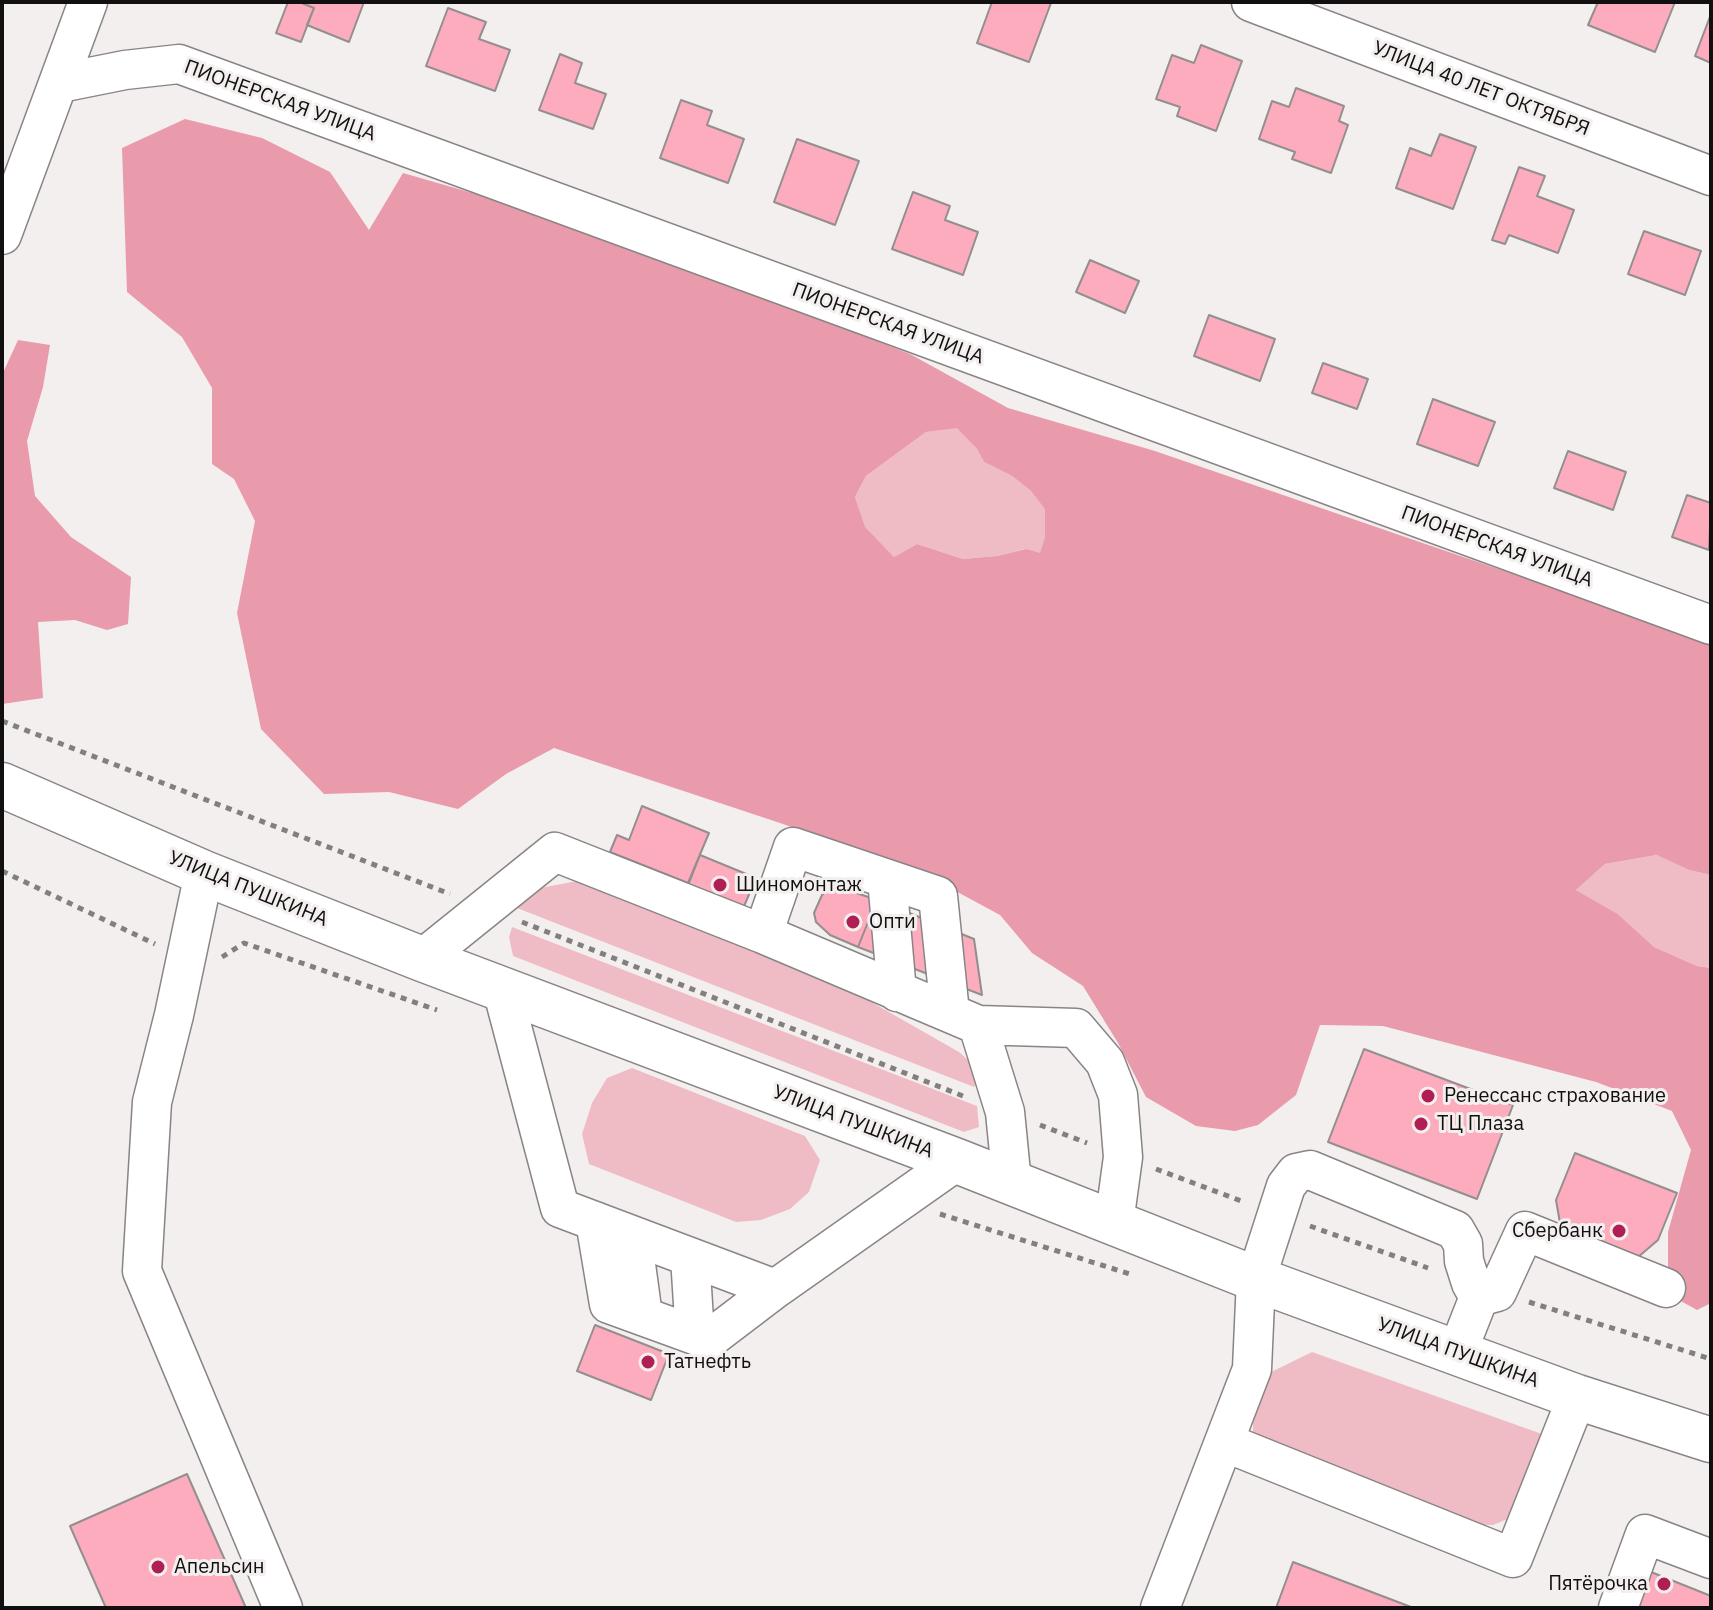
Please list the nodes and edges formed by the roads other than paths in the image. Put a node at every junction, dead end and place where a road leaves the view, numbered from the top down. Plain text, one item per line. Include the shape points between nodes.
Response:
1 (88, 2) edge
2 (1251, 2) edge
3 (60, 83) junction
4 (1711, 176) edge
5 (2, 235) edge
6 (1711, 625) edge
7 (2, 785) edge
8 (204, 873) junction
9 (901, 884) junction
10 (763, 934) junction
11 (422, 959) junction
12 (502, 989) junction
13 (937, 1008) junction
14 (957, 1161) junction
15 (1012, 1183) junction
16 (595, 1221) junction
17 (1114, 1223) junction
18 (632, 1235) junction
19 (690, 1257) junction
20 (1256, 1279) junction
21 (1666, 1288) dead end
22 (775, 1289) junction
23 (1483, 1291) junction
24 (643, 1316) junction
25 (695, 1335) junction
26 (1457, 1353) junction
27 (1577, 1397) junction
28 (1711, 1440) edge
29 (1224, 1442) junction
30 (1711, 1559) edge
31 (283, 1608) edge
32 (1160, 1608) edge
33 (1618, 1608) edge

1 - 3 street
2 - 4 street, УЛИЦА 40 ЛЕТ ОКТЯБРЯ
3 - 5 street
3 - 6 street, ПИОНЕРСКАЯ УЛИЦА via 179,64
7 - 8 main road, УЛИЦА ПУШКИНА
8 - 11 main road, УЛИЦА ПУШКИНА
8 - 31 street via 152,1102 142,1271
9 - 10 street via 793,847
9 - 13 street
9 - 13 street via 938,896
10 - 11 street via 555,852
10 - 13 street
11 - 12 main road, УЛИЦА ПУШКИНА
12 - 14 main road, УЛИЦА ПУШКИНА
12 - 16 street via 560,1208
13 - 15 street via 1005,1112
13 - 17 street via 1076,1028 1105,1062 1118,1095 1123,1157
14 - 15 main road, УЛИЦА ПУШКИНА
14 - 22 street
15 - 17 main road, УЛИЦА ПУШКИНА
16 - 18 street
16 - 24 street via 609,1304
17 - 20 main road, УЛИЦА ПУШКИНА
18 - 19 street
18 - 24 street
19 - 22 street
19 - 25 street
20 - 23 street via 1286,1186 1296,1173 1310,1170 1455,1230 1464,1261
20 - 26 main road, УЛИЦА ПУШКИНА
20 - 29 street via 1252,1369
21 - 23 street via 1525,1231
22 - 25 street via 708,1340
23 - 26 street
24 - 25 street
26 - 27 main road, УЛИЦА ПУШКИНА
27 - 28 main road, УЛИЦА ПУШКИНА
27 - 29 street via 1513,1558
29 - 32 street
30 - 33 street via 1645,1534

